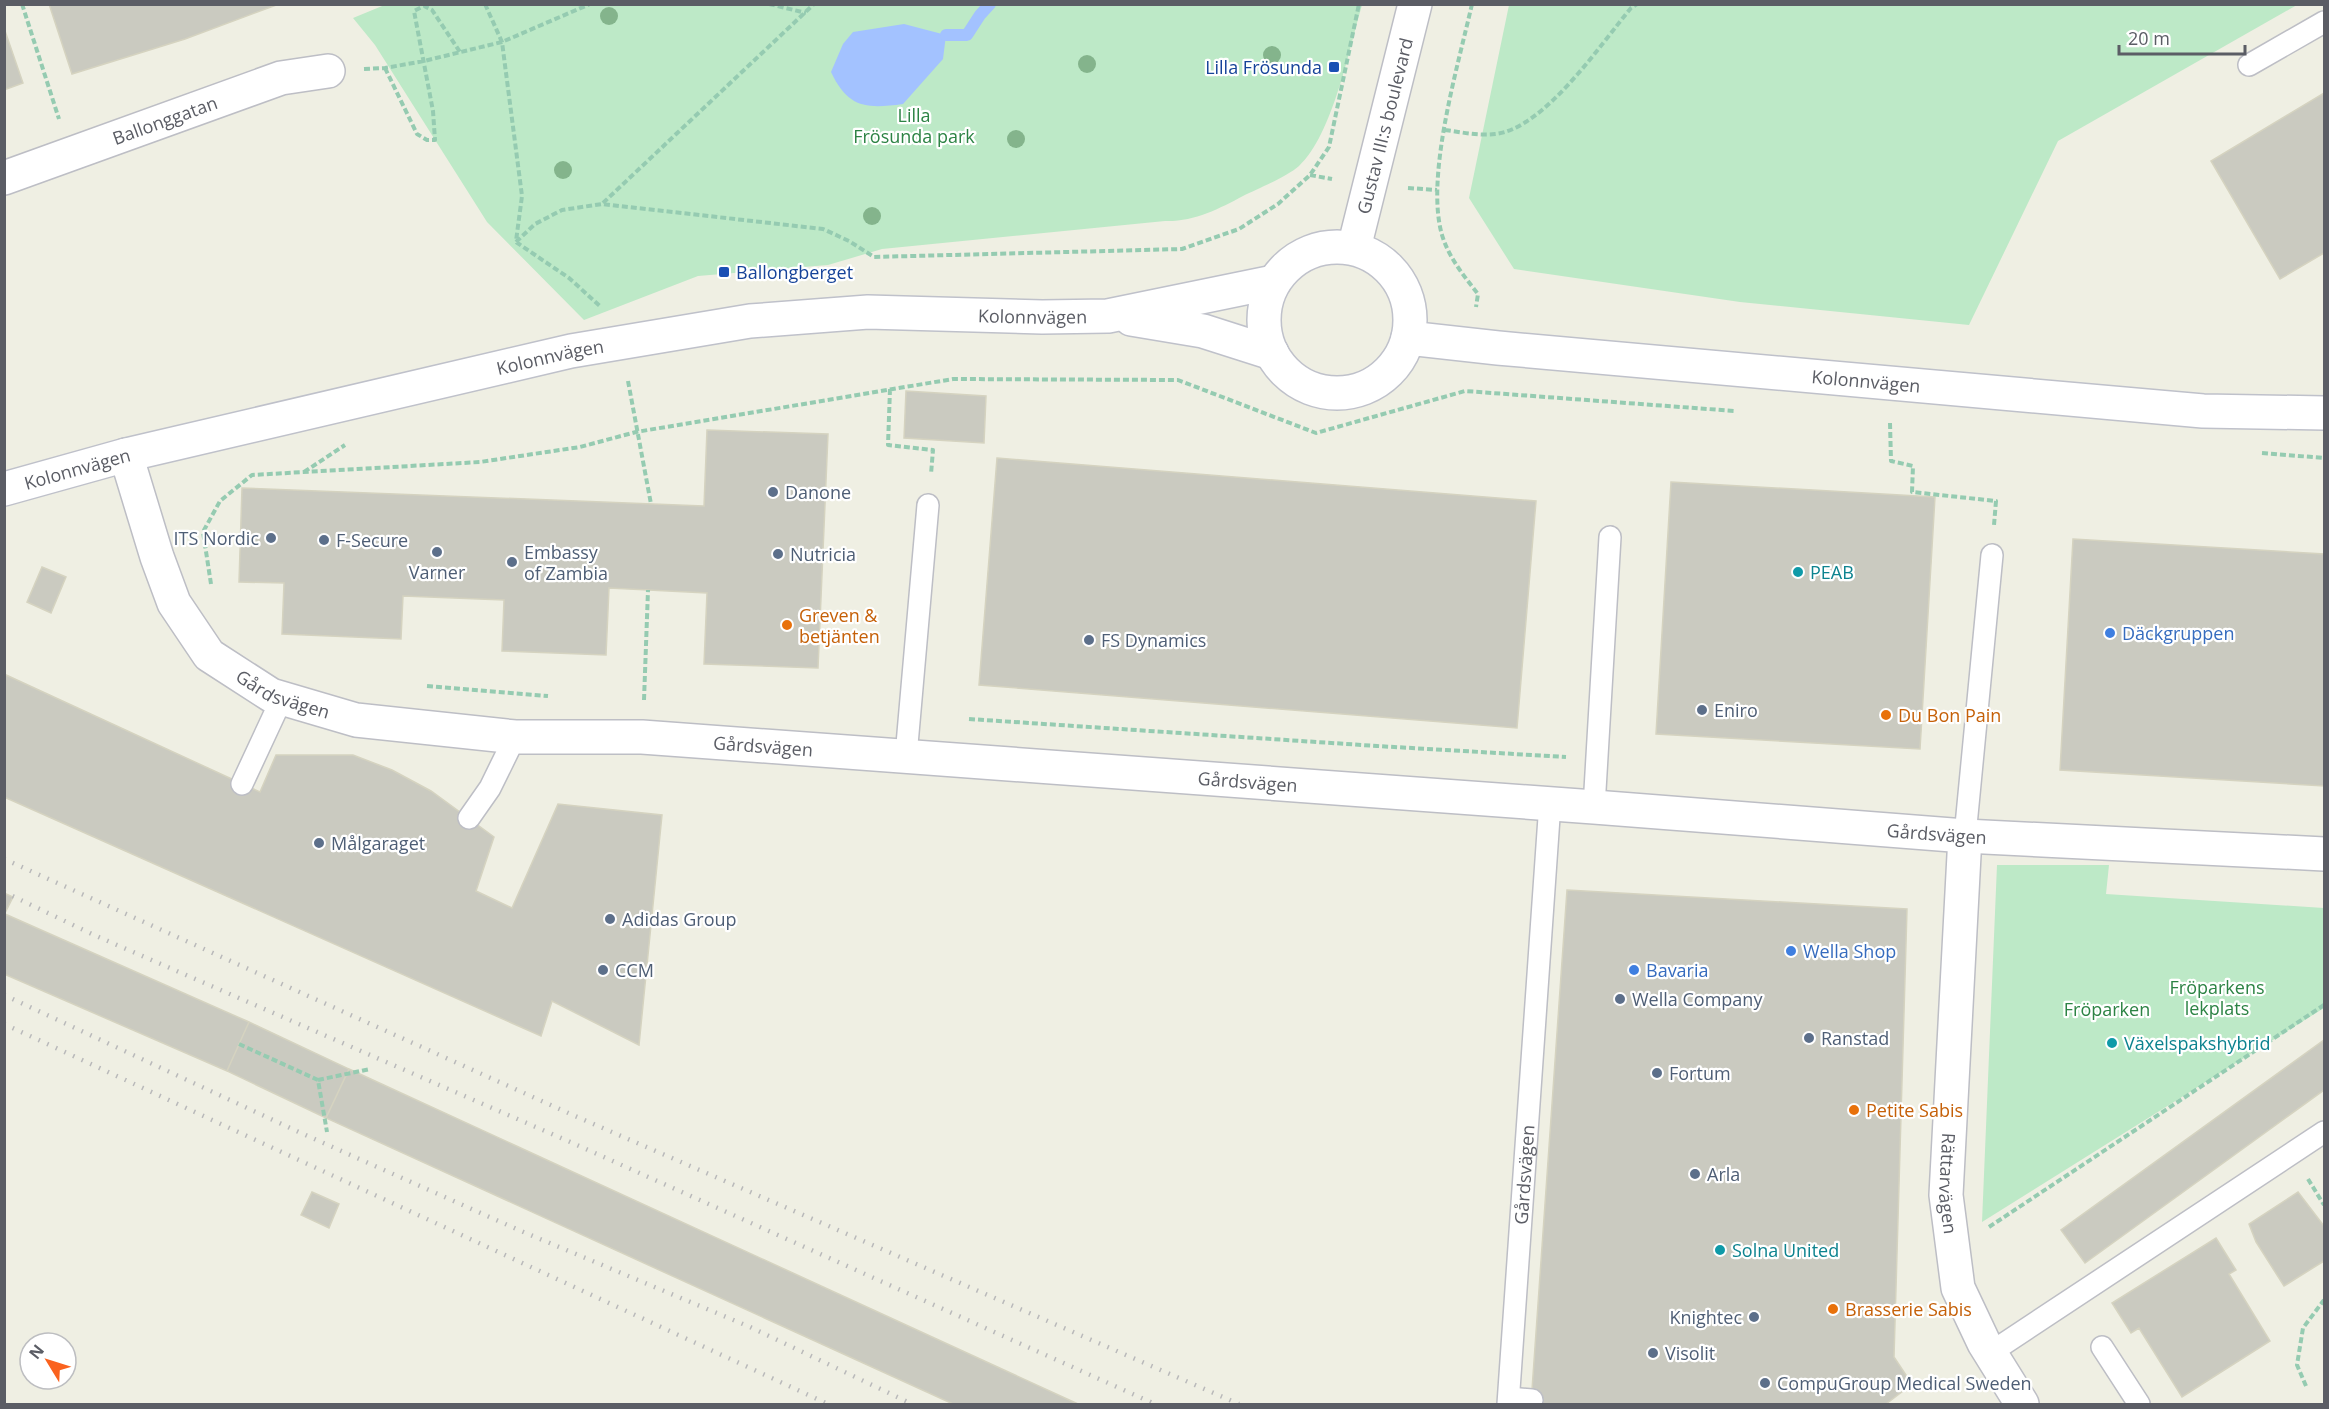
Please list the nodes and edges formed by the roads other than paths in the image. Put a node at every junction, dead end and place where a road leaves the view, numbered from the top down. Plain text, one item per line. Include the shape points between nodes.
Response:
1 (1415, 4) edge
2 (2325, 22) edge
3 (2249, 65) dead end
4 (328, 71) dead end
5 (4, 178) edge
6 (1354, 248) junction
7 (1274, 282) junction
8 (1108, 316) junction
9 (1408, 338) junction
10 (1272, 353) junction
11 (2325, 413) edge
12 (126, 455) junction
13 (4, 489) edge
14 (928, 505) road end
15 (1610, 537) dead end
16 (1992, 555) dead end
17 (282, 698) junction
18 (515, 737) junction
19 (906, 756) junction
20 (242, 784) dead end
21 (1550, 803) junction
22 (1593, 807) junction
23 (469, 818) dead end
24 (1965, 837) junction
25 (2325, 855) edge
26 (2325, 1132) edge
27 (2102, 1347) dead end
28 (1990, 1353) junction
29 (1532, 1400) dead end
30 (1508, 1401) edge
31 (2022, 1404) edge
32 (2139, 1404) edge

1 - 6 street, Gustav III:s boulevard
2 - 3 lane
4 - 5 street, Ballonggatan via 281,78
6 - 7 street via 1331,246 1309,252 1289,264
6 - 9 street via 1376,257 1405,292 1410,314
7 - 8 street, Kolonnvägen
7 - 10 street via 1265,322
8 - 10 street, Kolonnvägen via 1203,331
8 - 12 street, Kolonnvägen via 868,312 750,321 571,351
9 - 10 street via 1398,361 1381,379 1359,390 1333,393 1309,387 1288,374
9 - 11 street, Kolonnvägen via 2203,411
12 - 13 street, Kolonnvägen
12 - 17 street, Gårdsvägen via 174,603 209,655
14 - 19 lane
15 - 22 lane
16 - 24 lane
17 - 18 street, Gårdsvägen via 356,720
17 - 20 lane
18 - 19 street, Gårdsvägen via 642,737
18 - 23 lane via 490,788
19 - 21 street, Gårdsvägen
21 - 22 street, Gårdsvägen
21 - 30 lane, Gårdsvägen
22 - 24 street, Gårdsvägen
24 - 25 street, Gårdsvägen
24 - 28 street, Rättarvägen via 1946,1196 1958,1288
26 - 28 lane
27 - 32 lane
28 - 31 street, Rättarvägen
29 - 30 lane

